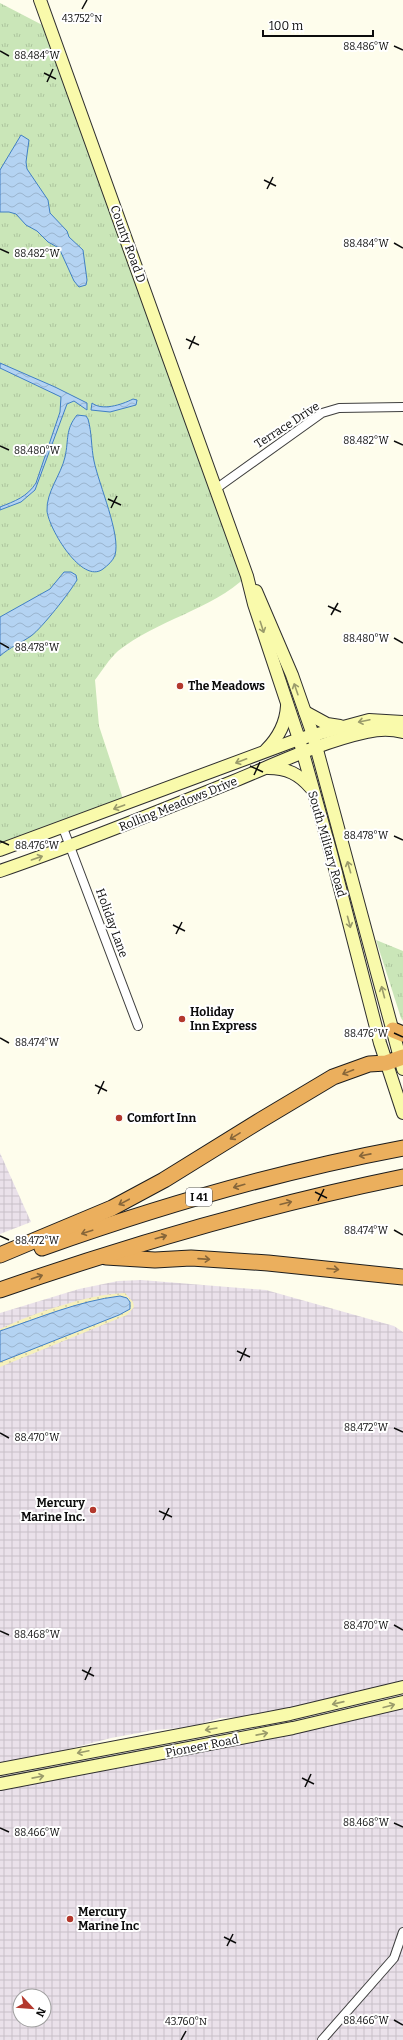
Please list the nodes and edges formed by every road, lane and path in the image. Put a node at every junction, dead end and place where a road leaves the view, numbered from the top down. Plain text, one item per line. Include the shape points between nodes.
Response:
1 (40, 0) edge
2 (403, 406) edge
3 (217, 488) junction
4 (247, 576) junction
5 (287, 705) junction
6 (305, 712) junction
7 (403, 722) edge
8 (343, 727) junction
9 (403, 732) edge
10 (313, 735) junction
11 (299, 739) junction
12 (316, 747) junction
13 (264, 752) junction
14 (301, 752) junction
15 (265, 768) junction
16 (312, 790) junction
17 (63, 828) junction
18 (71, 847) junction
19 (0, 850) edge
20 (0, 871) edge
21 (138, 1026) dead end
22 (398, 1032) edge
23 (402, 1061) edge
24 (386, 1062) junction
25 (403, 1113) edge
26 (403, 1148) edge
27 (403, 1177) edge
28 (0, 1255) edge
29 (95, 1256) junction
30 (0, 1263) edge
31 (399, 1275) edge
32 (0, 1290) edge
33 (403, 1687) edge
34 (403, 1702) edge
35 (0, 1769) edge
36 (0, 1784) edge
37 (403, 1932) edge
38 (322, 2040) edge

1 - 3 main road, County Road D
2 - 3 street, Terrace Drive via 339,408 322,414
3 - 4 main road, South Military Road
4 -> 5 main road, South Military Road
6 -> 4 main road, South Military Road via 266,612
5 - 11 main road, South Military Road
5 - 13 main road via 281,731
6 - 8 main road via 327,724
6 - 10 main road, South Military Road
7 -> 8 main road, Rolling Meadows Drive via 369,720
8 - 10 main road, Rolling Meadows Drive
9 - 12 main road, Rolling Meadows Drive via 368,732
10 - 11 main road, Rolling Meadows Drive
10 - 12 main road, South Military Road
11 - 13 main road, Rolling Meadows Drive
11 - 14 main road, South Military Road
12 - 14 main road, Rolling Meadows Drive
22 -> 12 main road, South Military Road
13 -> 17 main road, Rolling Meadows Drive
14 - 15 main road, Rolling Meadows Drive
14 - 16 main road, South Military Road
15 - 16 main road via 280,768 292,772 304,779
15 - 18 main road, Rolling Meadows Drive
16 -> 24 main road, South Military Road
17 - 18 street, Holiday Lane
17 - 19 main road, Rolling Meadows Drive
20 -> 18 main road, Rolling Meadows Drive
18 - 21 street, Holiday Lane
22 - 23 main road, South Military Road
23 - 24 highway
24 - 25 main road, South Military Road
24 -> 28 highway via 369,1064 334,1078 267,1116 158,1184 112,1208
26 -> 30 highway, I 41 via 282,1174 87,1232
29 -> 27 highway, I 41 via 288,1202
29 -> 31 highway via 155,1260 191,1258
32 -> 29 highway, I 41
33 -> 35 main road, Pioneer Road via 290,1714
36 -> 34 main road, Pioneer Road via 293,1728
37 - 38 street via 394,1958

